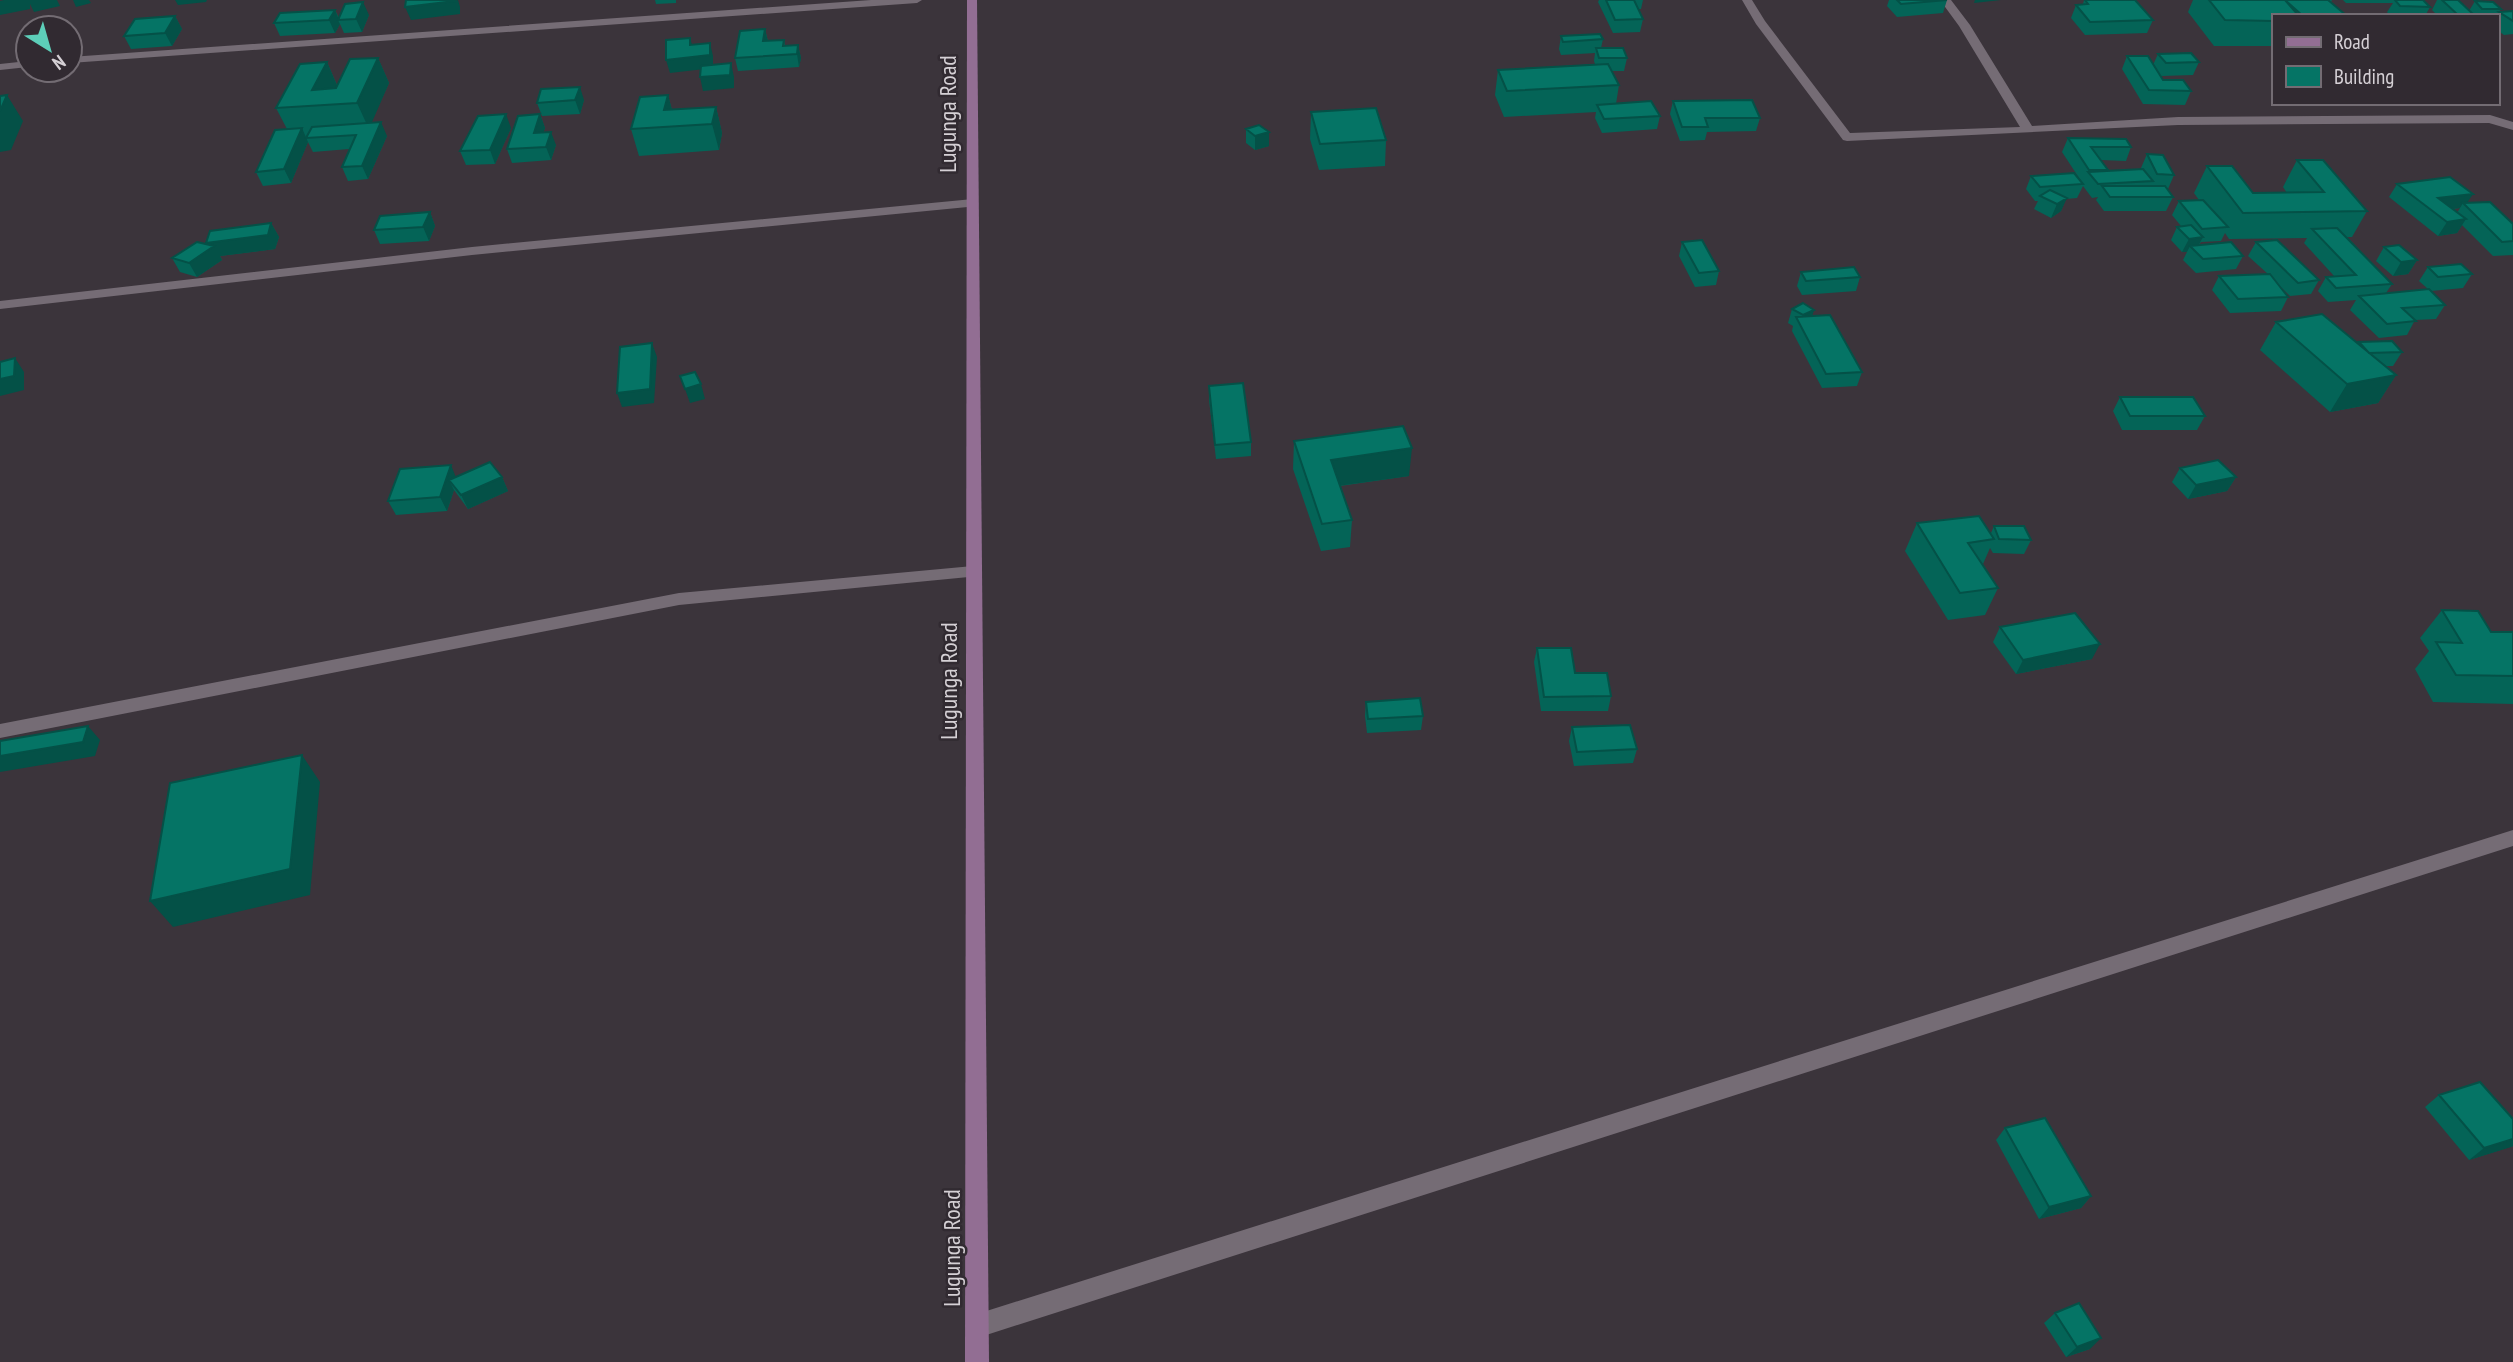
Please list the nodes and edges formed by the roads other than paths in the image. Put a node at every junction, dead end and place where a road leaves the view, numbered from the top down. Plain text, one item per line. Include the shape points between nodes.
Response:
1 (917, 0) edge
2 (972, 0) edge
3 (1747, 0) edge
4 (1945, 0) edge
5 (84, 59) edge
6 (2513, 126) edge
7 (2028, 130) junction
8 (973, 203) junction
9 (0, 306) edge
10 (973, 572) junction
11 (0, 730) edge
12 (2513, 838) edge
13 (977, 1326) junction
14 (977, 1362) edge

1 - 5 street
2 - 8 street, Lugunga Road
3 - 7 street via 1847,136
4 - 7 street
6 - 7 street via 2490,119 2178,121
8 - 9 street via 472,251
8 - 10 street, Lugunga Road
10 - 11 street via 679,599
10 - 13 street, Lugunga Road
12 - 13 street
13 - 14 street, Lugunga Road

